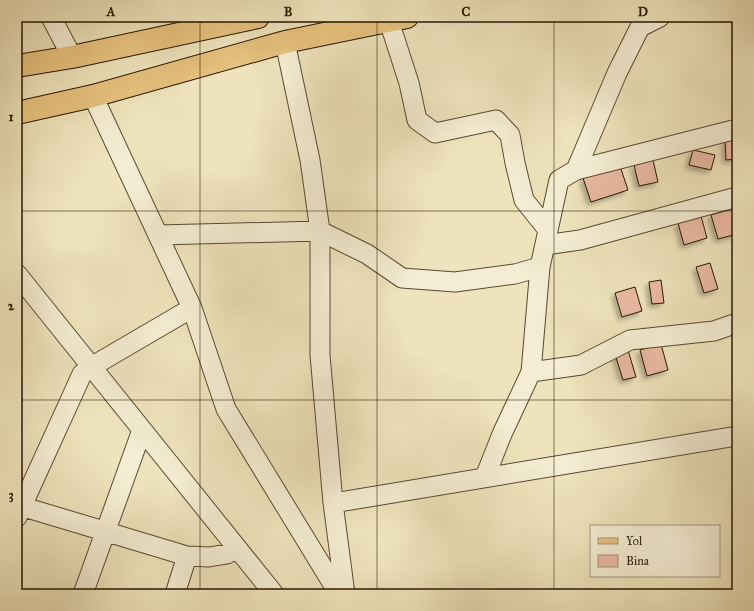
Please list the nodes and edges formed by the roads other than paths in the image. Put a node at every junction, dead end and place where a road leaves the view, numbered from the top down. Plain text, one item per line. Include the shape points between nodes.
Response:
1 (51, 17) edge
2 (258, 17) edge
3 (660, 17) edge
4 (398, 19) edge
5 (285, 42) junction
6 (72, 57) junction
7 (17, 66) edge
8 (93, 96) junction
9 (17, 113) edge
10 (737, 129) edge
11 (576, 170) junction
12 (737, 197) edge
13 (320, 231) junction
14 (158, 235) junction
15 (546, 238) junction
16 (540, 267) junction
17 (17, 275) edge
18 (192, 308) junction
19 (737, 322) edge
20 (91, 367) junction
21 (531, 372) junction
22 (142, 430) junction
23 (737, 436) edge
24 (485, 478) junction
25 (333, 502) junction
26 (18, 509) edge
27 (105, 532) junction
28 (235, 547) junction
29 (187, 556) junction
30 (83, 594) edge
31 (175, 594) edge
32 (274, 594) edge
33 (339, 594) edge
34 (345, 594) edge

1 - 6 street
2 - 6 main road
3 - 11 street via 640,27 616,73
4 - 5 main road
4 - 15 street via 408,83 417,120 435,133 496,120 510,135 524,200
5 - 8 main road
5 - 13 street via 310,160
6 - 7 main road
8 - 9 main road
8 - 14 street
10 - 11 street
11 - 15 street via 559,180
12 - 15 street via 580,240
13 - 14 street
13 - 16 street via 367,254 402,278 455,282 515,274
13 - 25 street via 320,355
14 - 18 street
15 - 16 street
16 - 21 street
17 - 20 street
18 - 20 street
18 - 33 street via 226,409
19 - 21 street via 714,331 630,340 582,365
20 - 22 street
20 - 26 street via 82,374
21 - 24 street
22 - 27 street
22 - 28 street
23 - 24 street
24 - 25 street
25 - 34 street
26 - 27 street
27 - 29 street
27 - 30 street
28 - 29 street via 228,554 209,557
28 - 32 street
29 - 31 street

